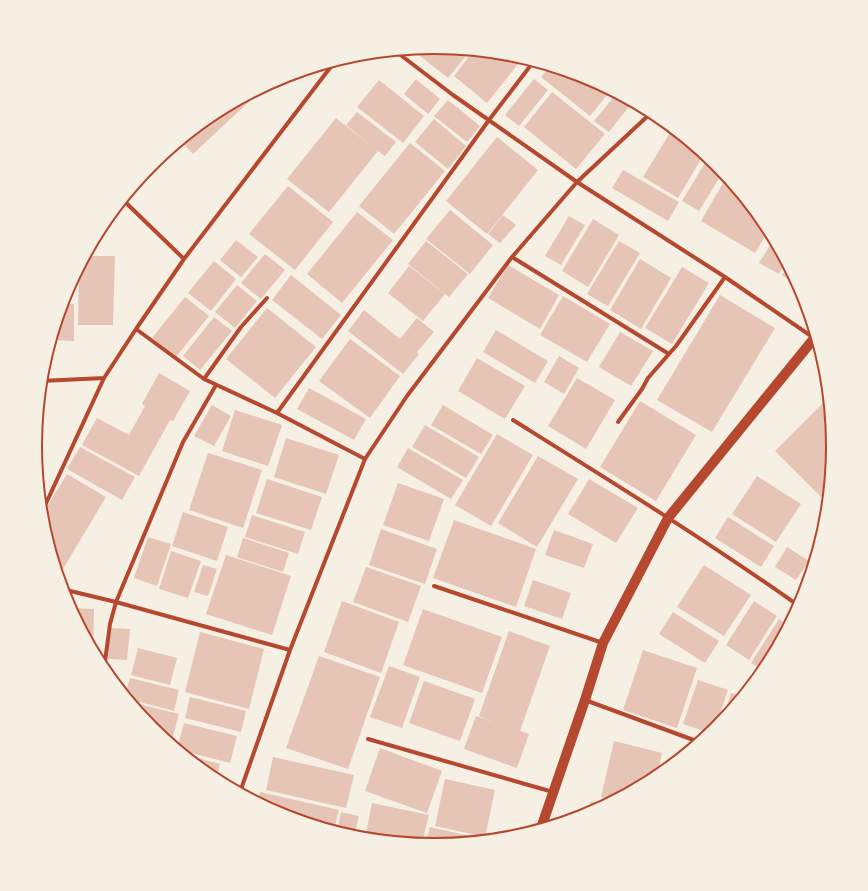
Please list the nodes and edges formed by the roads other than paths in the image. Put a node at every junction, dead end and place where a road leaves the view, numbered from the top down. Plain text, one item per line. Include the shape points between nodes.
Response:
1 (401, 55) edge
2 (530, 66) edge
3 (330, 68) edge
4 (647, 117) edge
5 (489, 120) junction
6 (577, 182) junction
7 (126, 203) edge
8 (512, 257) junction
9 (184, 259) junction
10 (725, 277) junction
11 (266, 298) dead end
12 (136, 329) junction
13 (810, 333) edge
14 (812, 341) edge
15 (669, 354) junction
16 (104, 378) junction
17 (204, 379) junction
18 (48, 381) edge
19 (216, 385) junction
20 (278, 413) junction
21 (513, 420) dead end
22 (618, 422) dead end
23 (365, 459) junction
24 (46, 503) edge
25 (668, 518) junction
26 (434, 586) dead end
27 (70, 591) edge
28 (116, 602) junction
29 (793, 602) edge
30 (603, 643) junction
31 (290, 650) junction
32 (105, 659) edge
33 (585, 700) junction
34 (368, 739) dead end
35 (692, 740) edge
36 (242, 787) edge
37 (554, 792) junction
38 (543, 822) edge

1 - 5 street
2 - 5 street
3 - 9 street
4 - 6 street
5 - 6 street
5 - 20 street
6 - 8 street
6 - 10 street
7 - 9 street
8 - 15 street
8 - 23 street via 407,396
9 - 12 street
10 - 13 street
10 - 15 street
11 - 17 street via 241,327
12 - 16 street
12 - 17 street
14 - 25 main road
15 - 22 street via 648,378
16 - 18 street
16 - 24 street
17 - 19 street
19 - 20 street
19 - 28 street via 182,442
20 - 23 street
21 - 25 street
23 - 31 street
25 - 29 street
25 - 30 main road
26 - 30 street
27 - 28 street
28 - 31 street
28 - 32 street
30 - 33 main road
31 - 36 street
33 - 35 street
33 - 37 main road
34 - 37 street
37 - 38 main road

